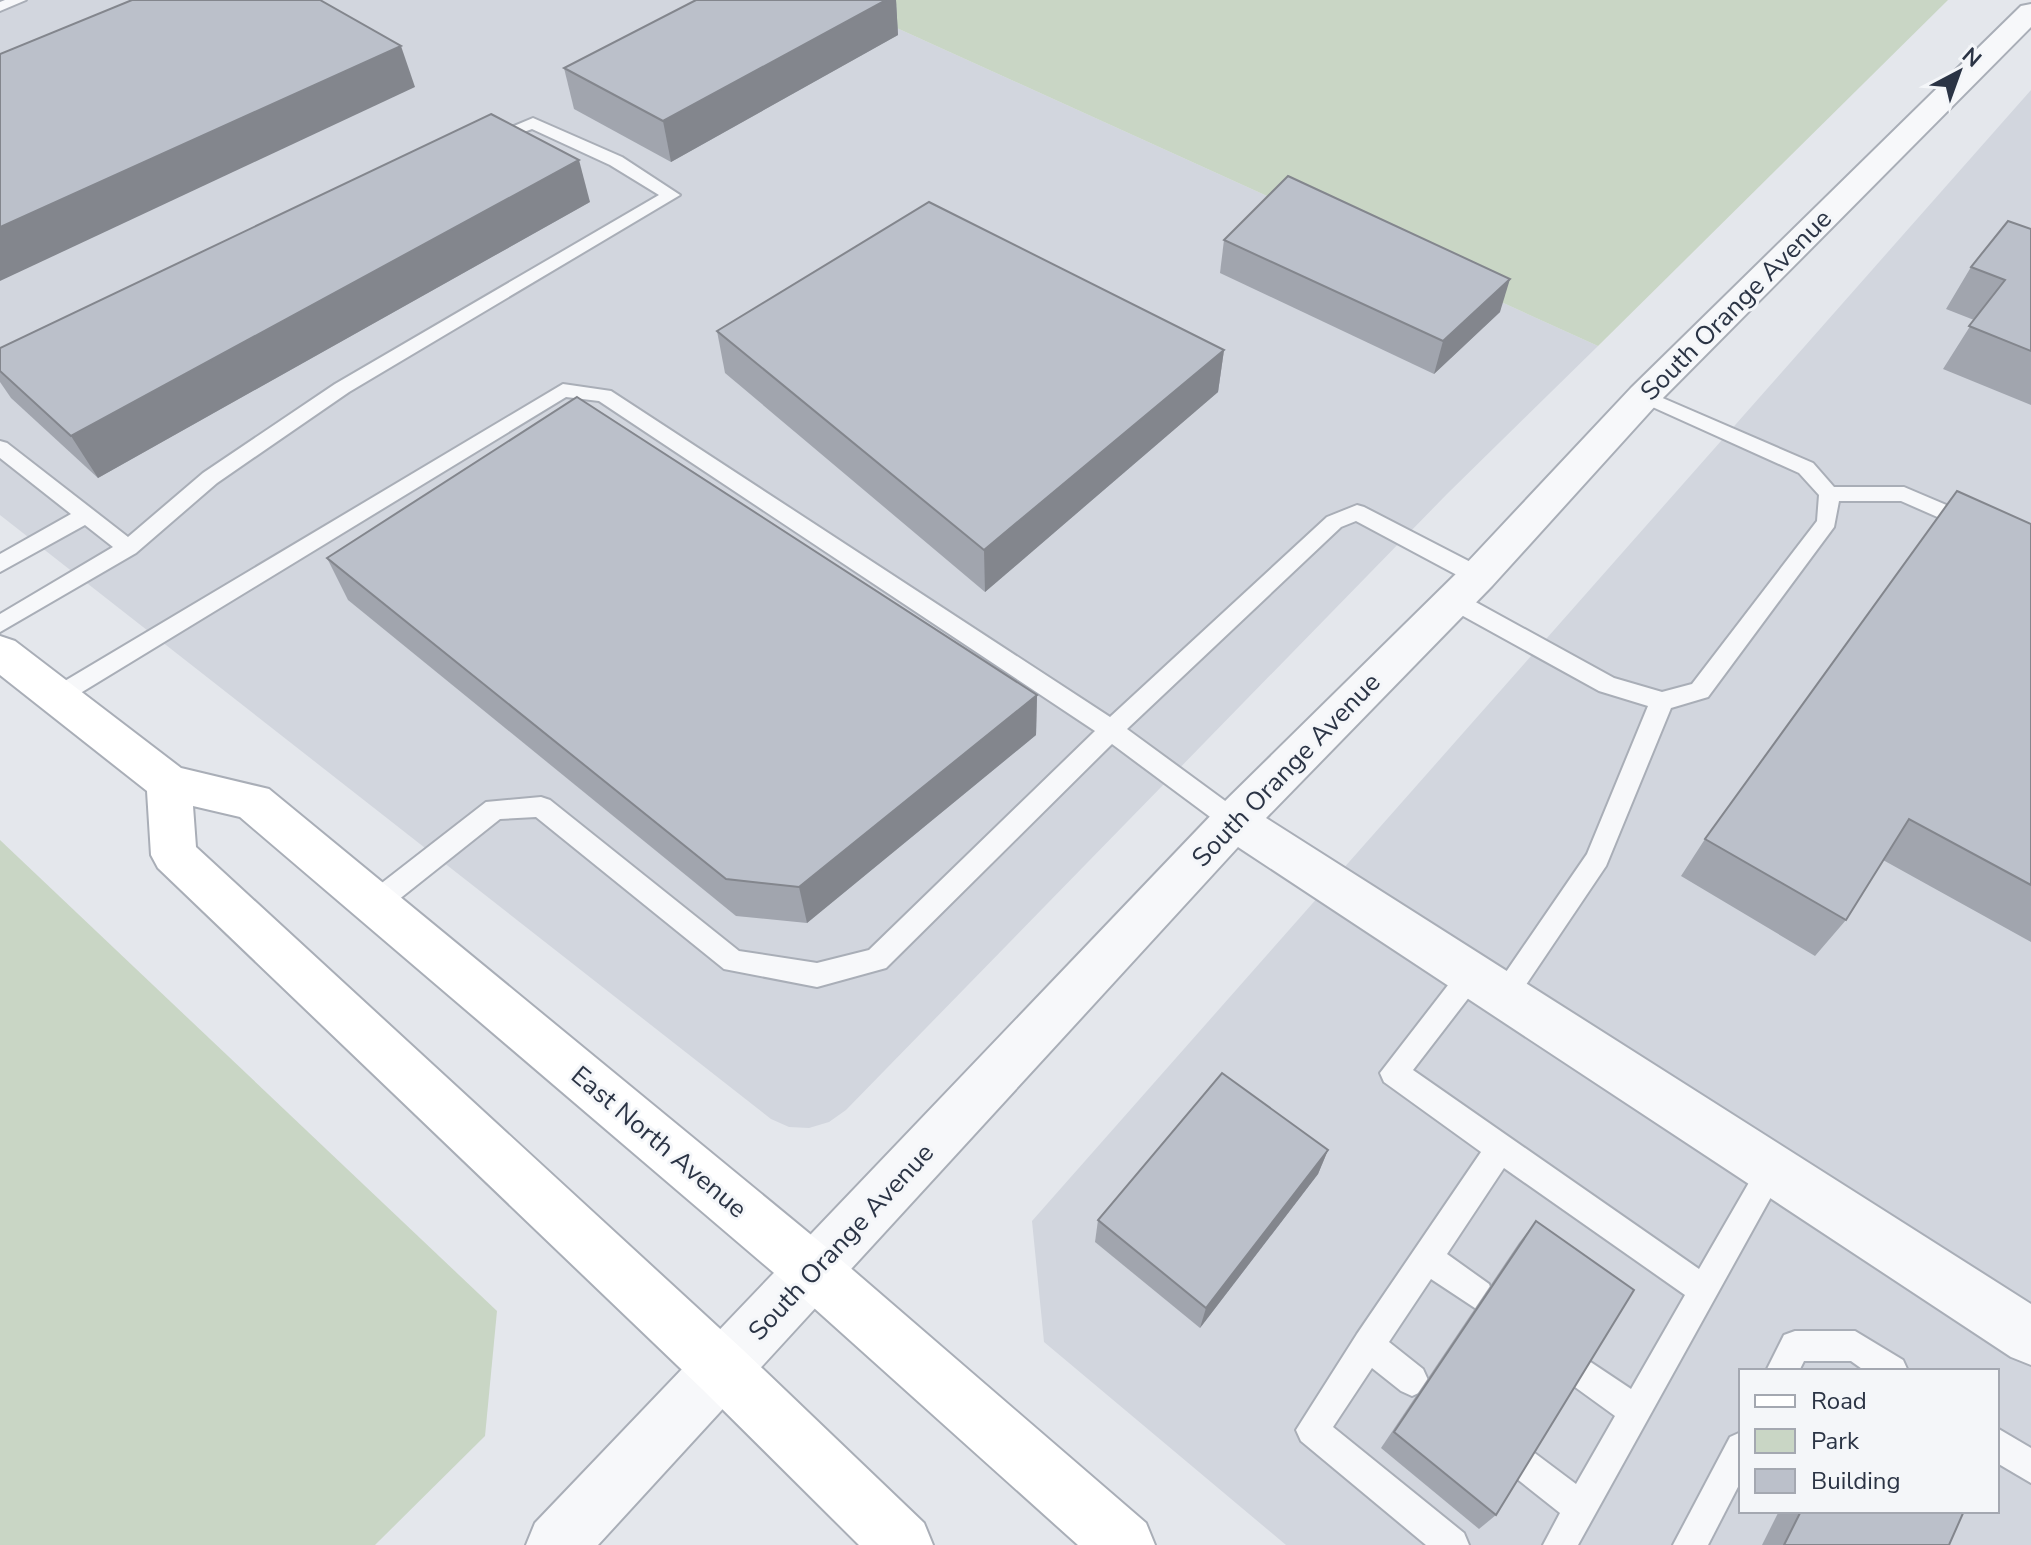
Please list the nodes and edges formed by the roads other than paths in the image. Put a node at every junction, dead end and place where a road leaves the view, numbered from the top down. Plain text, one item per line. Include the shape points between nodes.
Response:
1 (19, 0) edge
2 (0, 7) edge
3 (2031, 12) edge
4 (467, 151) edge
5 (1644, 396) junction
6 (0, 448) edge
7 (1829, 494) junction
8 (85, 516) junction
9 (128, 548) junction
10 (2031, 550) edge
11 (0, 564) edge
12 (1466, 588) junction
13 (0, 624) edge
14 (0, 652) edge
15 (56, 697) junction
16 (1662, 701) junction
17 (1111, 730) junction
18 (169, 783) junction
19 (1234, 821) junction
20 (374, 904) junction
21 (1487, 985) junction
22 (1500, 1149) junction
23 (1772, 1170) junction
24 (1427, 1258) junction
25 (813, 1271) junction
26 (1704, 1290) junction
27 (1478, 1295) dead end
28 (2031, 1337) edge
29 (1368, 1345) junction
30 (1568, 1363) edge
31 (722, 1369) junction
32 (1783, 1369) edge
33 (1889, 1369) edge
34 (1412, 1380) dead end
35 (1635, 1411) junction
36 (1999, 1445) edge
37 (1739, 1452) edge
38 (1513, 1456) edge
39 (2031, 1467) edge
40 (1580, 1508) junction
41 (557, 1545) edge
42 (902, 1545) edge
43 (1124, 1545) edge
44 (1452, 1545) edge
45 (1560, 1545) edge
46 (1690, 1545) edge

1 - 2 lane
3 - 5 street, South Orange Avenue
4 - 9 lane via 533,123 616,161 671,195 342,388 210,478
5 - 7 lane via 1806,468
5 - 12 street, South Orange Avenue
6 - 8 lane
7 - 10 lane via 1904,494
7 - 16 lane via 1827,522 1700,691
8 - 9 lane
8 - 11 lane
9 - 13 lane
12 - 16 lane via 1607,685
12 - 17 lane via 1357,512 1334,522
12 - 19 street, South Orange Avenue
14 - 15 street, East North Avenue
15 - 17 lane via 563,390 604,395
15 - 18 street, East North Avenue
16 - 21 lane via 1597,859
17 - 19 lane
17 - 20 lane via 877,960 817,975 733,961 541,807 495,809
18 - 20 street, East North Avenue via 253,802
18 - 31 street via 174,855
19 - 21 street
19 - 25 street, South Orange Avenue
20 - 25 street, East North Avenue
21 - 22 lane via 1394,1073
21 - 23 street
22 - 24 lane
22 - 26 lane
23 - 26 lane
23 - 28 street
24 - 27 lane
24 - 29 lane
25 - 31 street, South Orange Avenue
25 - 43 street, East North Avenue
26 - 35 lane
29 - 34 lane
29 - 44 lane via 1312,1430
30 - 35 lane
31 - 41 street, South Orange Avenue
31 - 42 street
32 - 33 lane via 1795,1346 1855,1346
35 - 40 lane
36 - 39 lane
37 - 46 lane
38 - 40 lane
40 - 45 lane

